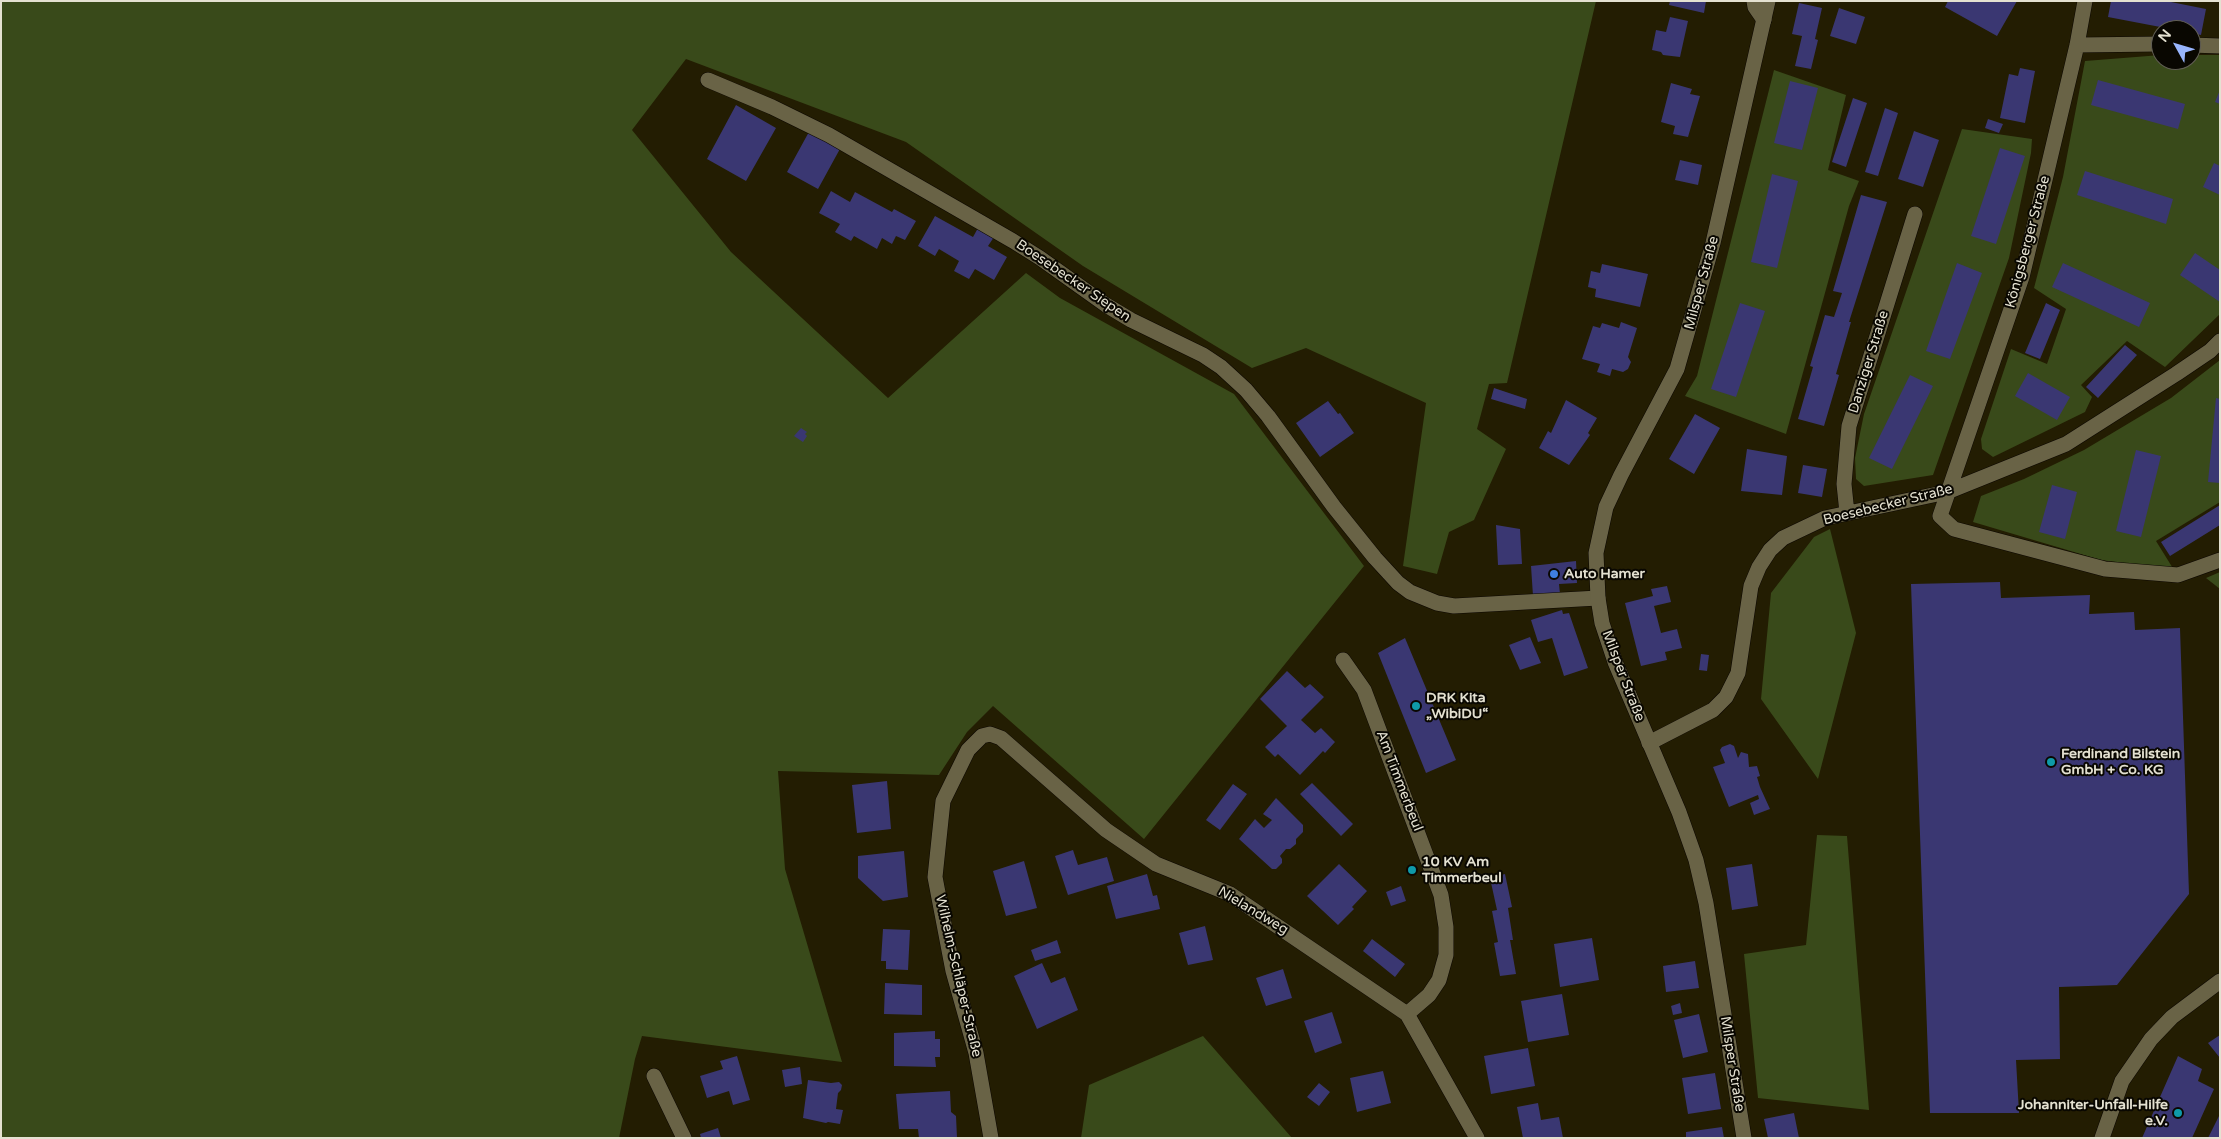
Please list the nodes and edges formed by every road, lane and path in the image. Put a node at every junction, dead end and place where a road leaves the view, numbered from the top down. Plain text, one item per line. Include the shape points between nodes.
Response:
1 (1754, 1) edge
2 (1768, 1) edge
3 (2085, 1) edge
4 (1764, 20) junction
5 (2151, 44) edge
6 (2077, 45) junction
7 (2201, 45) edge
8 (2220, 46) edge
9 (708, 80) dead end
10 (1915, 214) dead end
11 (2220, 341) edge
12 (1947, 492) junction
13 (1847, 513) junction
14 (2220, 560) edge
15 (1598, 598) junction
16 (1343, 660) dead end
17 (982, 736) joint
18 (1649, 744) junction
19 (2220, 981) edge
20 (1407, 1014) junction
21 (654, 1076) dead end
22 (684, 1138) edge
23 (991, 1138) edge
24 (1477, 1138) edge
25 (1744, 1138) edge
26 (2102, 1138) edge

1 - 4 street
2 - 4 street, Milsper Straße
3 - 6 street, Königsberger Straße
4 - 15 street, Milsper Straße via 1707,270 1677,369 1606,507 1596,553
5 - 6 street
6 - 12 street, Königsberger Straße via 2022,277
7 - 8 street
9 - 15 street, Boesebecker Siepen via 829,135 1013,241 1114,310 1222,368 1268,416 1375,558 1410,592 1454,606
10 - 13 street, Danziger Straße via 1849,426 1844,484
11 - 12 street, Boesebecker Straße via 2167,380 2066,444
12 - 13 street, Boesebecker Straße
12 - 14 street, Königsberger Straße via 1940,516 1954,529 2105,569 2178,575
13 - 18 street, Boesebecker Straße via 1804,527 1783,538 1770,550 1751,586 1738,673 1726,697 1713,710
15 - 18 street, Milsper Straße via 1602,623 1615,662
16 - 20 street, Am Timmerbeul via 1364,690 1441,895 1446,955 1439,980
17 - 20 street, Nielandweg via 990,734 1001,738 1106,830 1156,864 1230,894
17 - 23 street, Wilhelm-Schläper-Straße via 968,750 943,802 935,877 954,971 976,1053
18 - 25 street, Milsper Straße via 1696,860 1706,903
19 - 26 street via 2172,1017 2151,1039 2122,1081
20 - 24 street, Nielandweg
21 - 22 street

